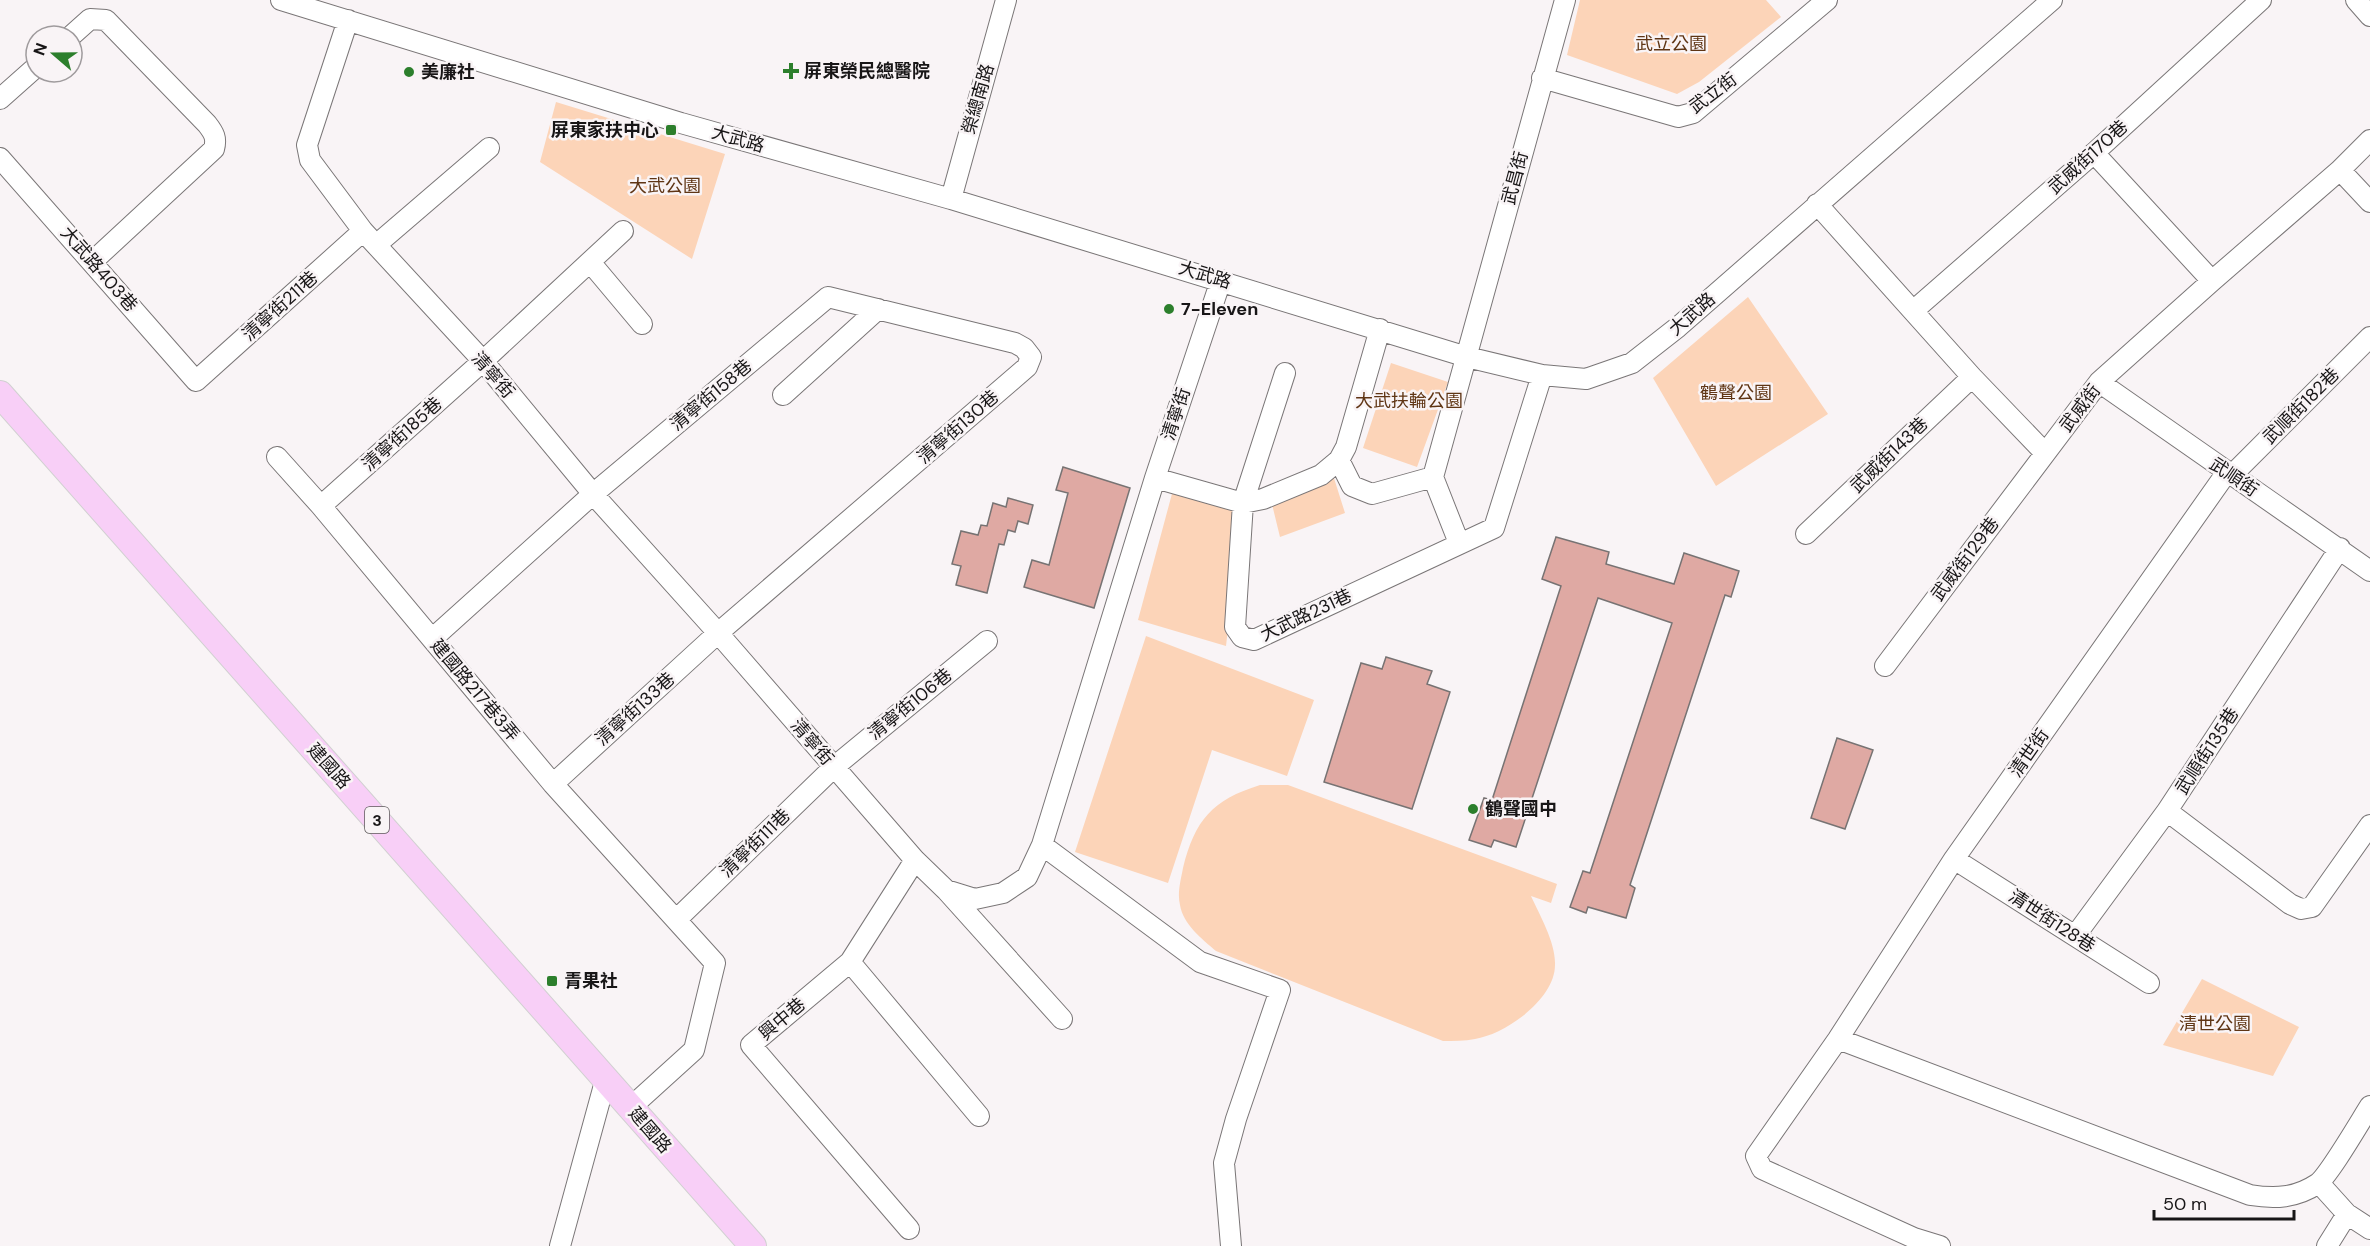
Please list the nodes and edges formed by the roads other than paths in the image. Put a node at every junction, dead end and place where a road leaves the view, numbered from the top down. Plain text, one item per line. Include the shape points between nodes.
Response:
1 (281, 0) edge
2 (1006, 0) edge
3 (1565, 0) edge
4 (1827, 0) edge
5 (2052, 0) edge
6 (2261, 0) edge
7 (2356, 0) edge
8 (2370, 16) edge
9 (348, 20) junction
10 (84, 24) edge
11 (24, 78) edge
12 (1542, 78) junction
13 (0, 99) edge
14 (2370, 140) edge
15 (489, 148) dead end
16 (2094, 153) junction
17 (0, 158) edge
18 (2340, 170) junction
19 (951, 199) junction
20 (2370, 202) edge
21 (1817, 204) junction
22 (623, 231) dead end
23 (369, 238) junction
24 (93, 261) junction
25 (590, 262) junction
26 (1221, 280) junction
27 (2212, 280) junction
28 (828, 297) joint
29 (878, 309) junction
30 (1913, 311) junction
31 (642, 324) dead end
32 (1380, 330) junction
33 (2370, 337) edge
34 (1467, 357) junction
35 (483, 362) junction
36 (1285, 373) dead end
37 (1542, 375) junction
38 (1972, 377) junction
39 (196, 381) joint
40 (2099, 382) junction
41 (0, 394) edge
42 (783, 395) dead end
43 (2045, 453) junction
44 (277, 457) dead end
45 (1339, 460) junction
46 (2230, 474) junction
47 (1433, 477) junction
48 (1155, 478) junction
49 (593, 494) junction
50 (1243, 503) junction
51 (321, 506) junction
52 (1806, 534) dead end
53 (1459, 543) junction
54 (2340, 548) junction
55 (2370, 571) edge
56 (718, 633) junction
57 (432, 639) junction
58 (987, 641) dead end
59 (1885, 666) dead end
60 (834, 767) junction
61 (553, 784) junction
62 (2168, 811) junction
63 (2370, 825) edge
64 (1042, 845) junction
65 (1954, 859) junction
66 (915, 860) junction
67 (946, 890) junction
68 (677, 919) junction
69 (2075, 936) junction
70 (850, 962) junction
71 (2149, 983) dead end
72 (1062, 1019) dead end
73 (1838, 1039) junction
74 (606, 1078) junction
75 (2370, 1106) edge
76 (630, 1108) junction
77 (979, 1116) dead end
78 (2319, 1183) junction
79 (2348, 1214) junction
80 (909, 1228) dead end
81 (2370, 1229) edge
82 (1912, 1242) edge
83 (561, 1246) edge
84 (753, 1246) edge
85 (1231, 1246) edge
86 (1940, 1246) edge
87 (2327, 1246) edge

1 - 9 street, 大武路
2 - 19 street, 榮總南路
3 - 12 street, 武昌街
4 - 12 street, 武立街 via 1693,112 1678,117
5 - 21 street, 大武路
6 - 16 street, 武威街170巷
7 - 8 street
9 - 19 street, 大武路 via 681,123
9 - 23 street, 清寧街 via 307,145 310,160
10 - 24 street via 90,19 106,20 207,124 216,142 214,149
11 - 13 street
12 - 34 street, 武昌街
14 - 18 street, 武威街
15 - 23 street, 清寧街211巷
16 - 27 street
16 - 30 street, 武威街170巷
17 - 24 street, 大武路403巷
18 - 20 street
18 - 27 street, 武威街
19 - 26 street, 大武路
21 - 30 street
21 - 37 street, 大武路 via 1632,363 1586,379
22 - 25 street, 清寧街185巷
23 - 35 street, 清寧街
23 - 39 street, 清寧街211巷
24 - 39 street, 大武路403巷
25 - 31 street
25 - 35 street, 清寧街185巷
26 - 32 street, 大武路
26 - 48 street, 清寧街
27 - 40 street, 武威街
28 - 29 street, 清寧街130巷
28 - 49 street, 清寧街158巷
29 - 42 street
29 - 56 street, 清寧街130巷 via 1015,343 1031,357 1027,367
30 - 38 street
32 - 34 street, 大武路
32 - 45 street
33 - 46 street, 武順街182巷
34 - 37 street, 大武路
34 - 47 street
35 - 49 street, 清寧街
35 - 51 street, 清寧街185巷
36 - 50 street
37 - 53 street, 大武路231巷 via 1494,528
38 - 43 street
38 - 52 street, 武威街143巷
40 - 43 street, 武威街
40 - 46 street, 武順街
41 - 74 main road, 建國路 / 3
43 - 59 street, 武威街129巷
44 - 51 street, 建國路217巷3弄
45 - 47 street via 1352,486 1372,494
45 - 50 street via 1321,475
46 - 54 street, 武順街
46 - 65 street, 清世街
47 - 53 street
48 - 50 street
48 - 64 street, 清寧街
49 - 56 street, 清寧街
49 - 57 street, 清寧街158巷
50 - 53 street, 大武路231巷 via 1235,627 1242,637 1254,640
51 - 57 street, 建國路217巷3弄
54 - 55 street, 武順街
54 - 62 street, 武順街135巷
56 - 60 street, 清寧街
56 - 61 street, 清寧街133巷
57 - 61 street, 建國路217巷3弄
58 - 60 street, 清寧街106巷
60 - 66 street, 清寧街
60 - 68 street, 清寧街111巷
61 - 68 street, 建國路217巷3弄
62 - 63 street, 武順街135巷 via 2301,909 2312,907
62 - 69 street
64 - 67 street, 清寧街 via 1027,877 1003,893 975,899
64 - 85 street via 1200,962 1280,990 1224,1163
65 - 69 street, 清世街128巷
65 - 73 street, 清世街
66 - 67 street, 清寧街
66 - 70 street, 興中巷
67 - 72 street
68 - 76 street, 建國路217巷3弄 via 715,963 693,1050
69 - 71 street, 清世街128巷
70 - 77 street
70 - 80 street, 興中巷 via 751,1045
73 - 78 street via 2250,1195 2272,1199 2291,1196
73 - 82 street, 清世街 via 1756,1156 1762,1169
74 - 76 main road, 建國路 / 3
74 - 83 street
75 - 78 street
76 - 84 main road, 建國路 / 3
78 - 79 street
79 - 81 street
79 - 87 street
82 - 86 street

